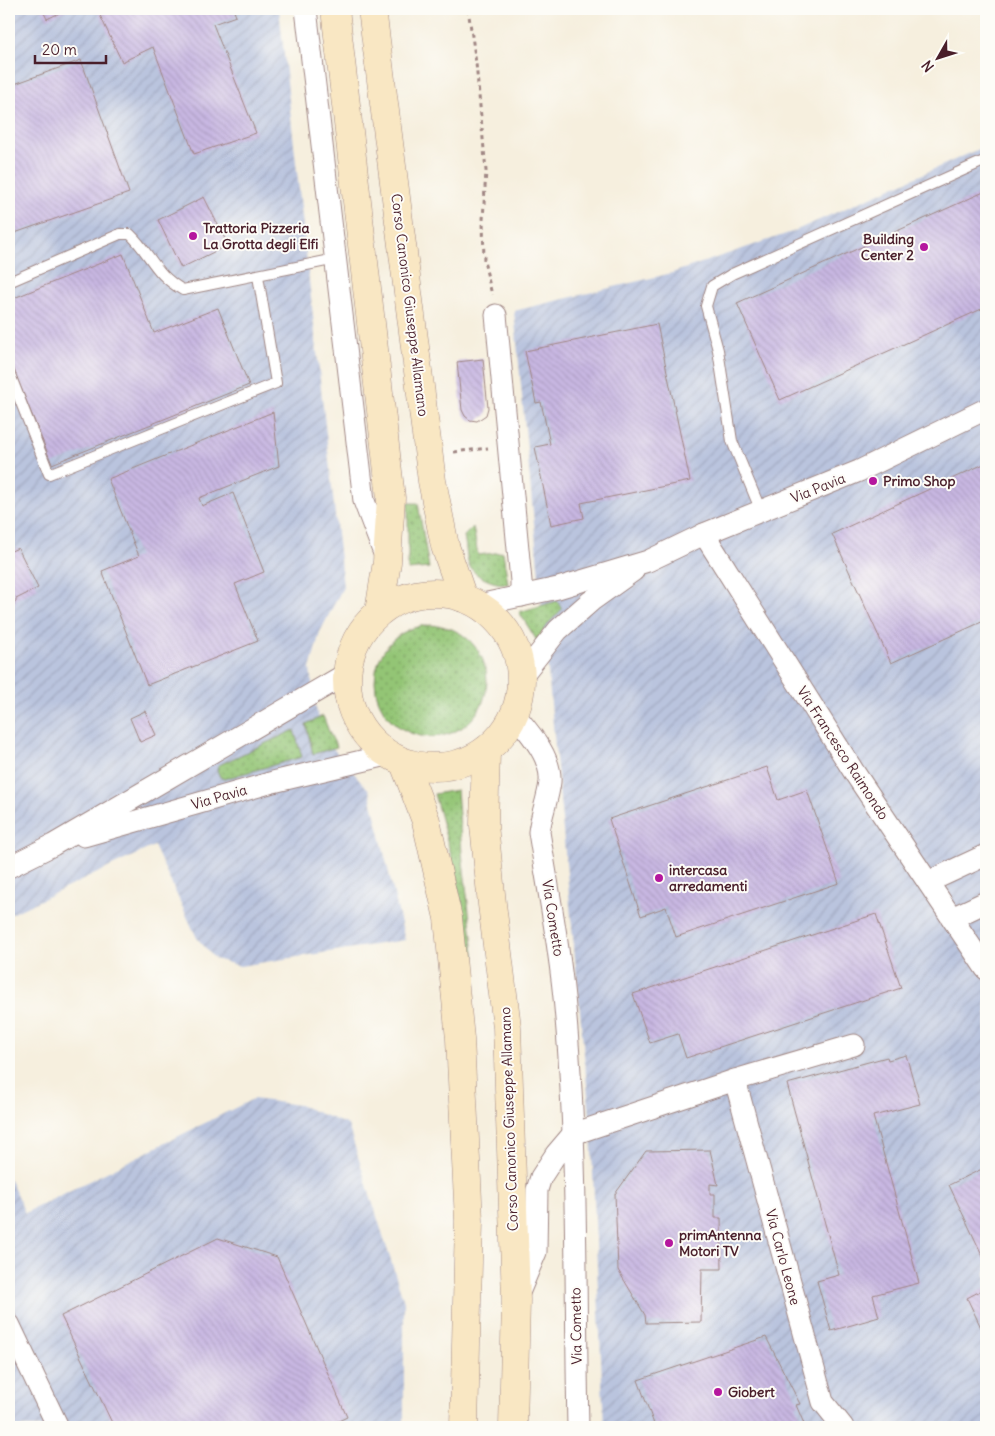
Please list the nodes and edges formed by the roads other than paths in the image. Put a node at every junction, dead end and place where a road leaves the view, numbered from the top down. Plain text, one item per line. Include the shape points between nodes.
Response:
1 (306, 9) edge
2 (335, 9) edge
3 (372, 9) edge
4 (986, 160) edge
5 (336, 259) junction
6 (258, 276) junction
7 (9, 282) edge
8 (496, 315) road end
9 (9, 372) edge
10 (986, 409) edge
11 (761, 511) junction
12 (704, 534) junction
13 (648, 561) junction
14 (387, 562) junction
15 (521, 596) junction
16 (471, 601) junction
17 (379, 612) junction
18 (346, 674) junction
19 (521, 677) junction
20 (514, 714) junction
21 (486, 751) junction
22 (396, 759) junction
23 (53, 845) junction
24 (986, 855) edge
25 (9, 867) edge
26 (928, 882) junction
27 (986, 902) edge
28 (952, 918) junction
29 (986, 968) edge
30 (854, 1046) dead end
31 (735, 1080) junction
32 (573, 1134) junction
33 (516, 1300) junction
34 (9, 1324) edge
35 (58, 1427) edge
36 (464, 1427) edge
37 (513, 1427) edge
38 (578, 1427) edge
39 (843, 1427) edge

1 - 5 street
2 - 14 main road via 391,498
3 - 16 main road, Corso Canonico Giuseppe Allamano via 429,455 445,546
4 - 11 lane via 732,274 712,286 706,306 718,350 732,441
5 - 6 lane
5 - 14 street via 364,501
6 - 7 lane via 183,290 171,284 157,270 130,234 120,234
6 - 9 lane via 276,383 49,474
8 - 15 street
10 - 11 street, Via Pavia via 859,471
11 - 12 street, Via Pavia
12 - 13 street, Via Pavia
12 - 26 street, Via Francesco Raimondo via 854,772
13 - 15 street, Via Pavia
13 - 19 street, Via Pavia via 591,601 558,630
14 - 17 main road
15 - 16 street, Via Pavia
16 - 17 main road via 434,592 404,597
16 - 19 main road via 500,623 515,648
17 - 18 main road via 362,629 351,650
18 - 22 main road via 348,698 356,720 369,739
18 - 23 street, Via Pavia
19 - 20 main road
20 - 21 main road via 505,732
20 - 32 street, Via Cometto via 548,765 550,780 540,832 562,973
21 - 22 main road via 460,764 432,768
21 - 33 main road, Corso Canonico Giuseppe Allamano via 484,825 508,1027
22 - 23 street, Via Pavia via 273,782
22 - 36 main road via 426,821 448,918 460,1039 469,1221
23 - 25 street, Via Pavia
24 - 26 street
26 - 28 street, Via Francesco Raimondo
27 - 28 street
28 - 29 street, Via Francesco Raimondo
30 - 31 street
31 - 32 street
31 - 39 street, Via Carlo Leone via 823,1402
32 - 33 street via 541,1177 537,1190 536,1252
32 - 38 street, Via Cometto
33 - 37 main road, Corso Canonico Giuseppe Allamano
34 - 35 street

